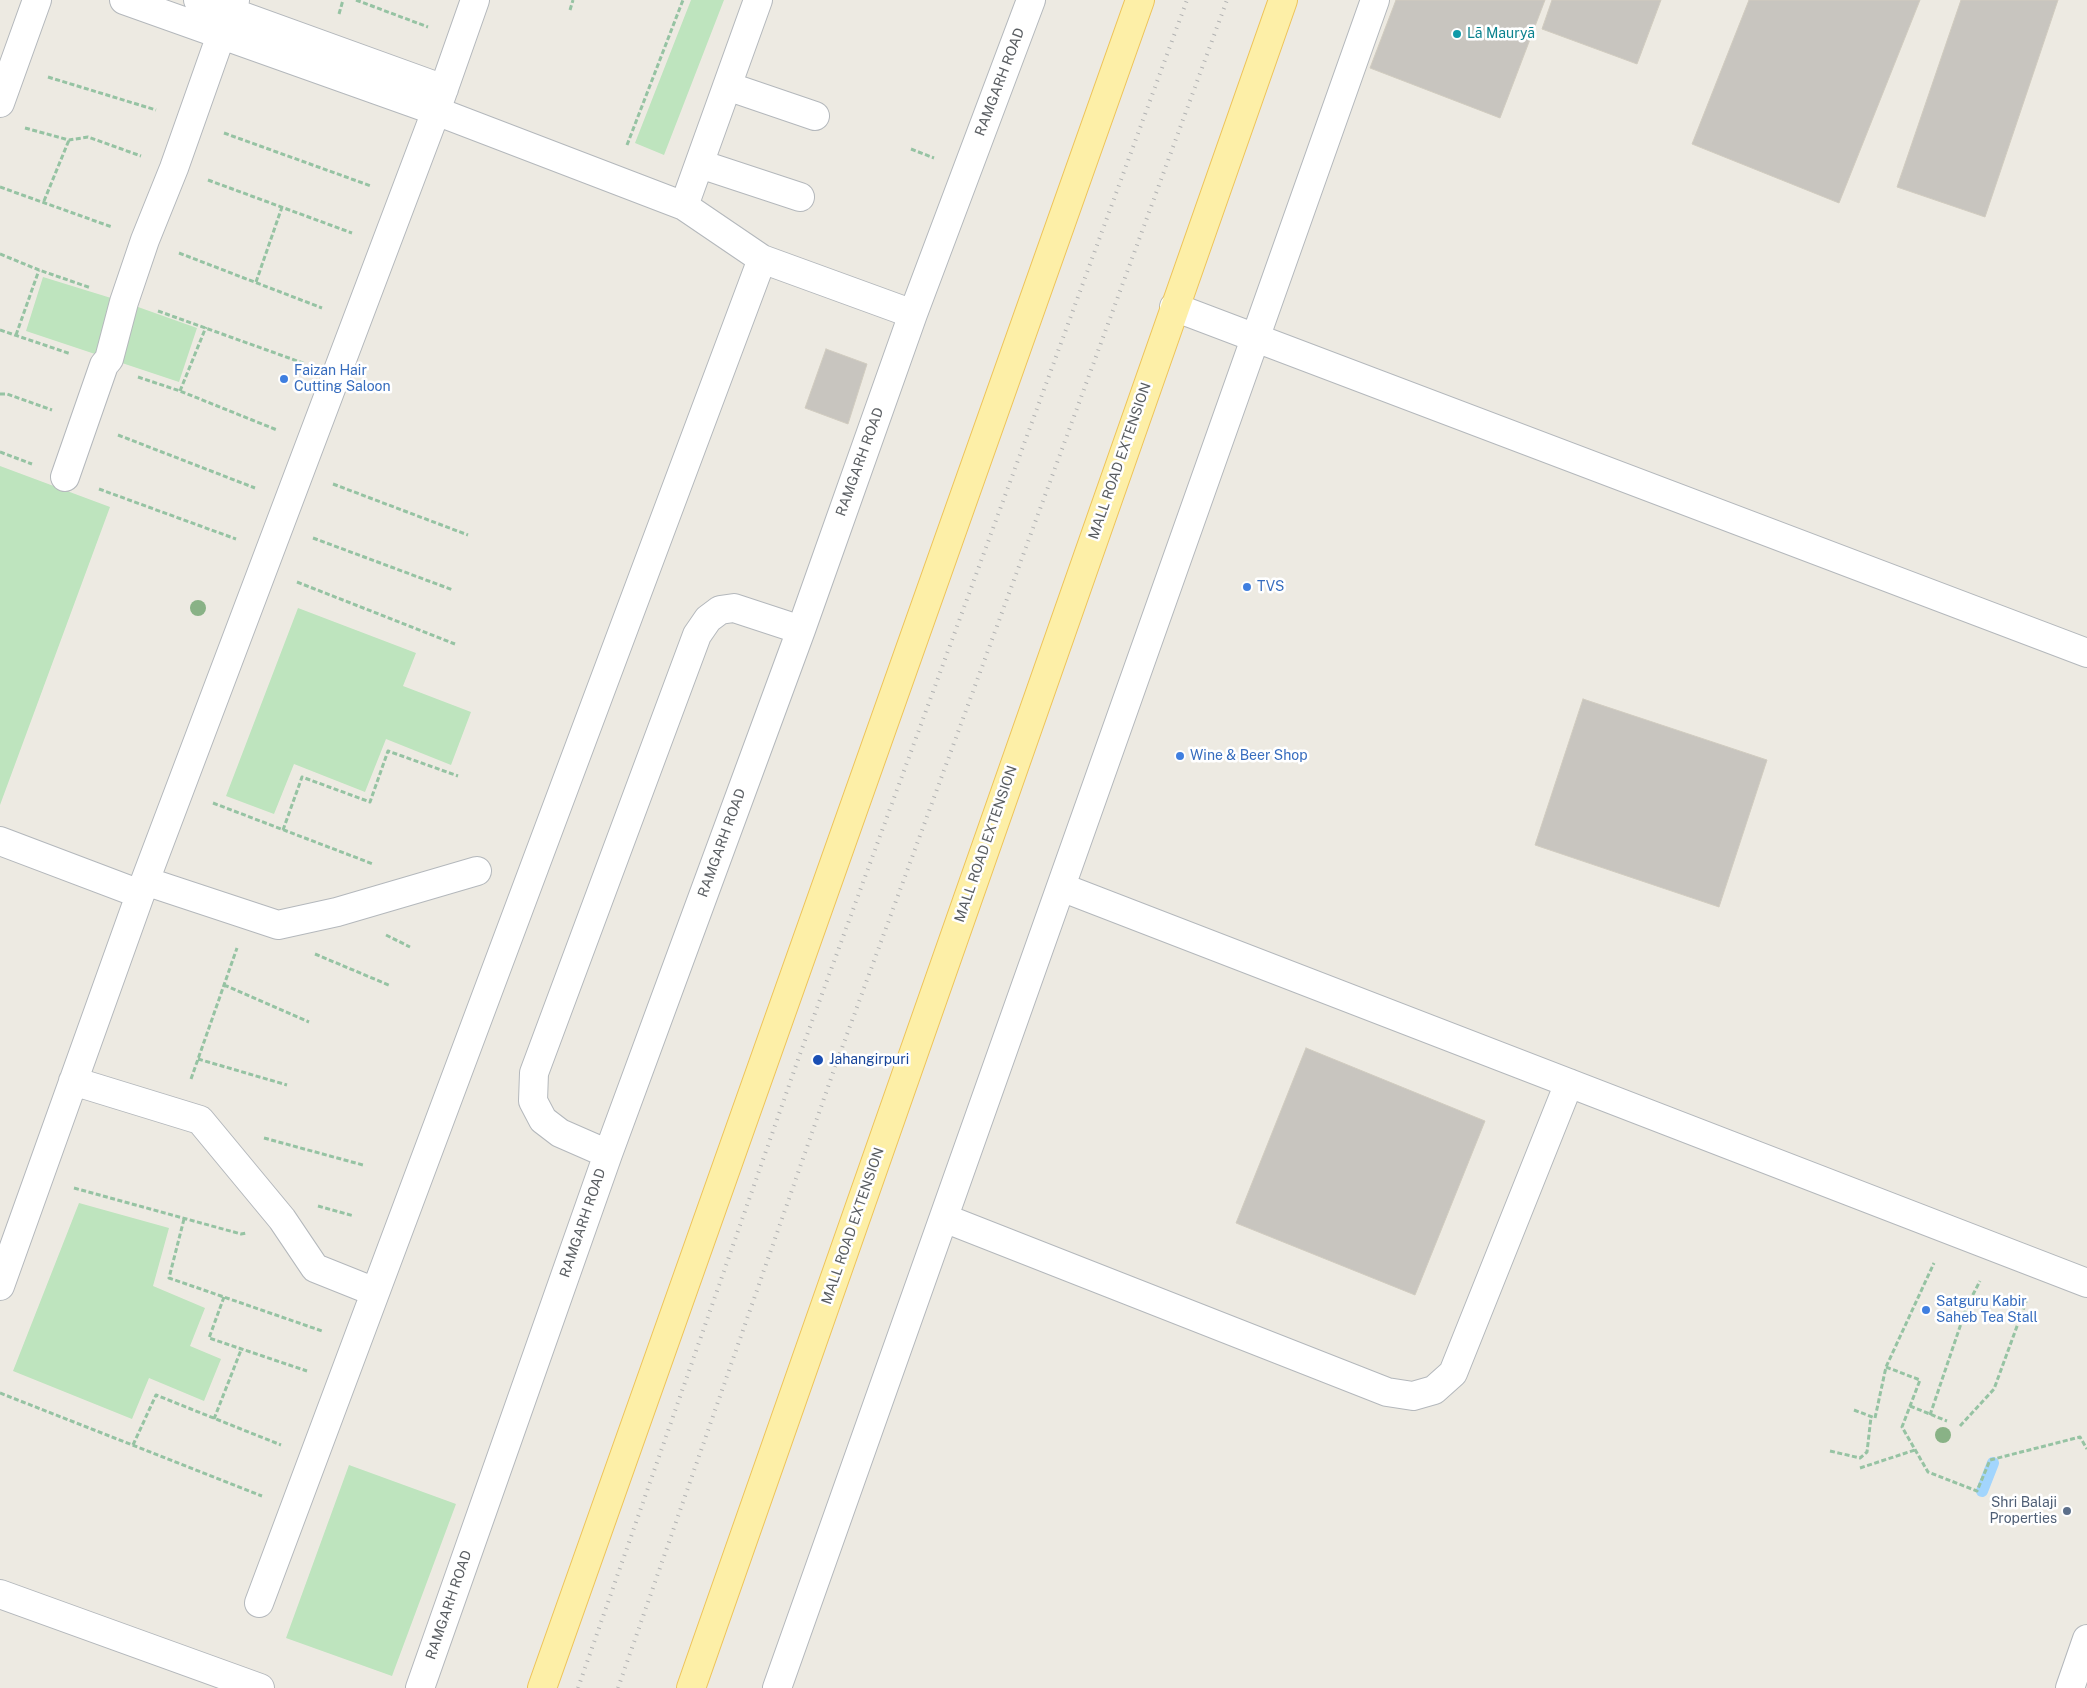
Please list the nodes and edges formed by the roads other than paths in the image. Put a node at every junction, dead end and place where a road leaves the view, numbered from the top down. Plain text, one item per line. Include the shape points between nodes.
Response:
1 (37, 0) edge
2 (124, 0) edge
3 (198, 0) edge
4 (475, 0) edge
5 (758, 0) edge
6 (1031, 0) edge
7 (1140, 0) edge
8 (1283, 0) edge
9 (1376, 0) edge
10 (229, 15) edge
11 (727, 86) junction
12 (440, 100) junction
13 (0, 103) edge
14 (815, 116) dead end
15 (700, 164) junction
16 (800, 197) dead end
17 (684, 206) junction
18 (762, 259) junction
19 (1174, 307) junction
20 (913, 314) junction
21 (1256, 338) junction
22 (65, 477) road end
23 (801, 630) junction
24 (2087, 653) edge
25 (0, 841) edge
26 (477, 870) dead end
27 (1061, 887) junction
28 (143, 888) junction
29 (73, 1081) junction
30 (1569, 1083) junction
31 (608, 1154) junction
32 (944, 1218) junction
33 (2087, 1283) edge
34 (0, 1286) edge
35 (375, 1292) junction
36 (0, 1594) edge
37 (259, 1603) dead end
38 (2087, 1639) edge
39 (260, 1688) edge
40 (420, 1688) edge
41 (542, 1688) edge
42 (691, 1688) edge
43 (777, 1688) edge
44 (2070, 1688) edge

1 - 13 street
2 - 10 street
3 - 10 street
4 - 12 street
5 - 11 street
6 - 20 street, RAMGARH ROAD
7 - 41 main road
8 - 19 main road, MALL ROAD EXTENSION
9 - 21 street
10 - 12 street
10 - 22 street via 125,299 109,359
11 - 14 street
11 - 15 street
12 - 17 street via 614,179
12 - 28 street
15 - 16 street
15 - 17 street
17 - 18 street
18 - 20 street
18 - 35 street
19 - 21 street
19 - 42 main road, MALL ROAD EXTENSION
20 - 23 street, RAMGARH ROAD
21 - 24 street
21 - 27 street
23 - 31 street, RAMGARH ROAD
23 - 31 street via 734,608 720,610 708,619 698,635 537,1064 533,1101 544,1120 560,1133
25 - 28 street
26 - 28 street via 337,912 278,925
27 - 30 street
27 - 32 street
28 - 29 street
29 - 34 street
29 - 35 street via 200,1120 282,1219 315,1268
30 - 32 street via 1452,1373 1434,1390 1413,1396 1387,1392
30 - 33 street
31 - 40 street, RAMGARH ROAD
32 - 43 street
35 - 37 street
36 - 39 street
38 - 44 street

